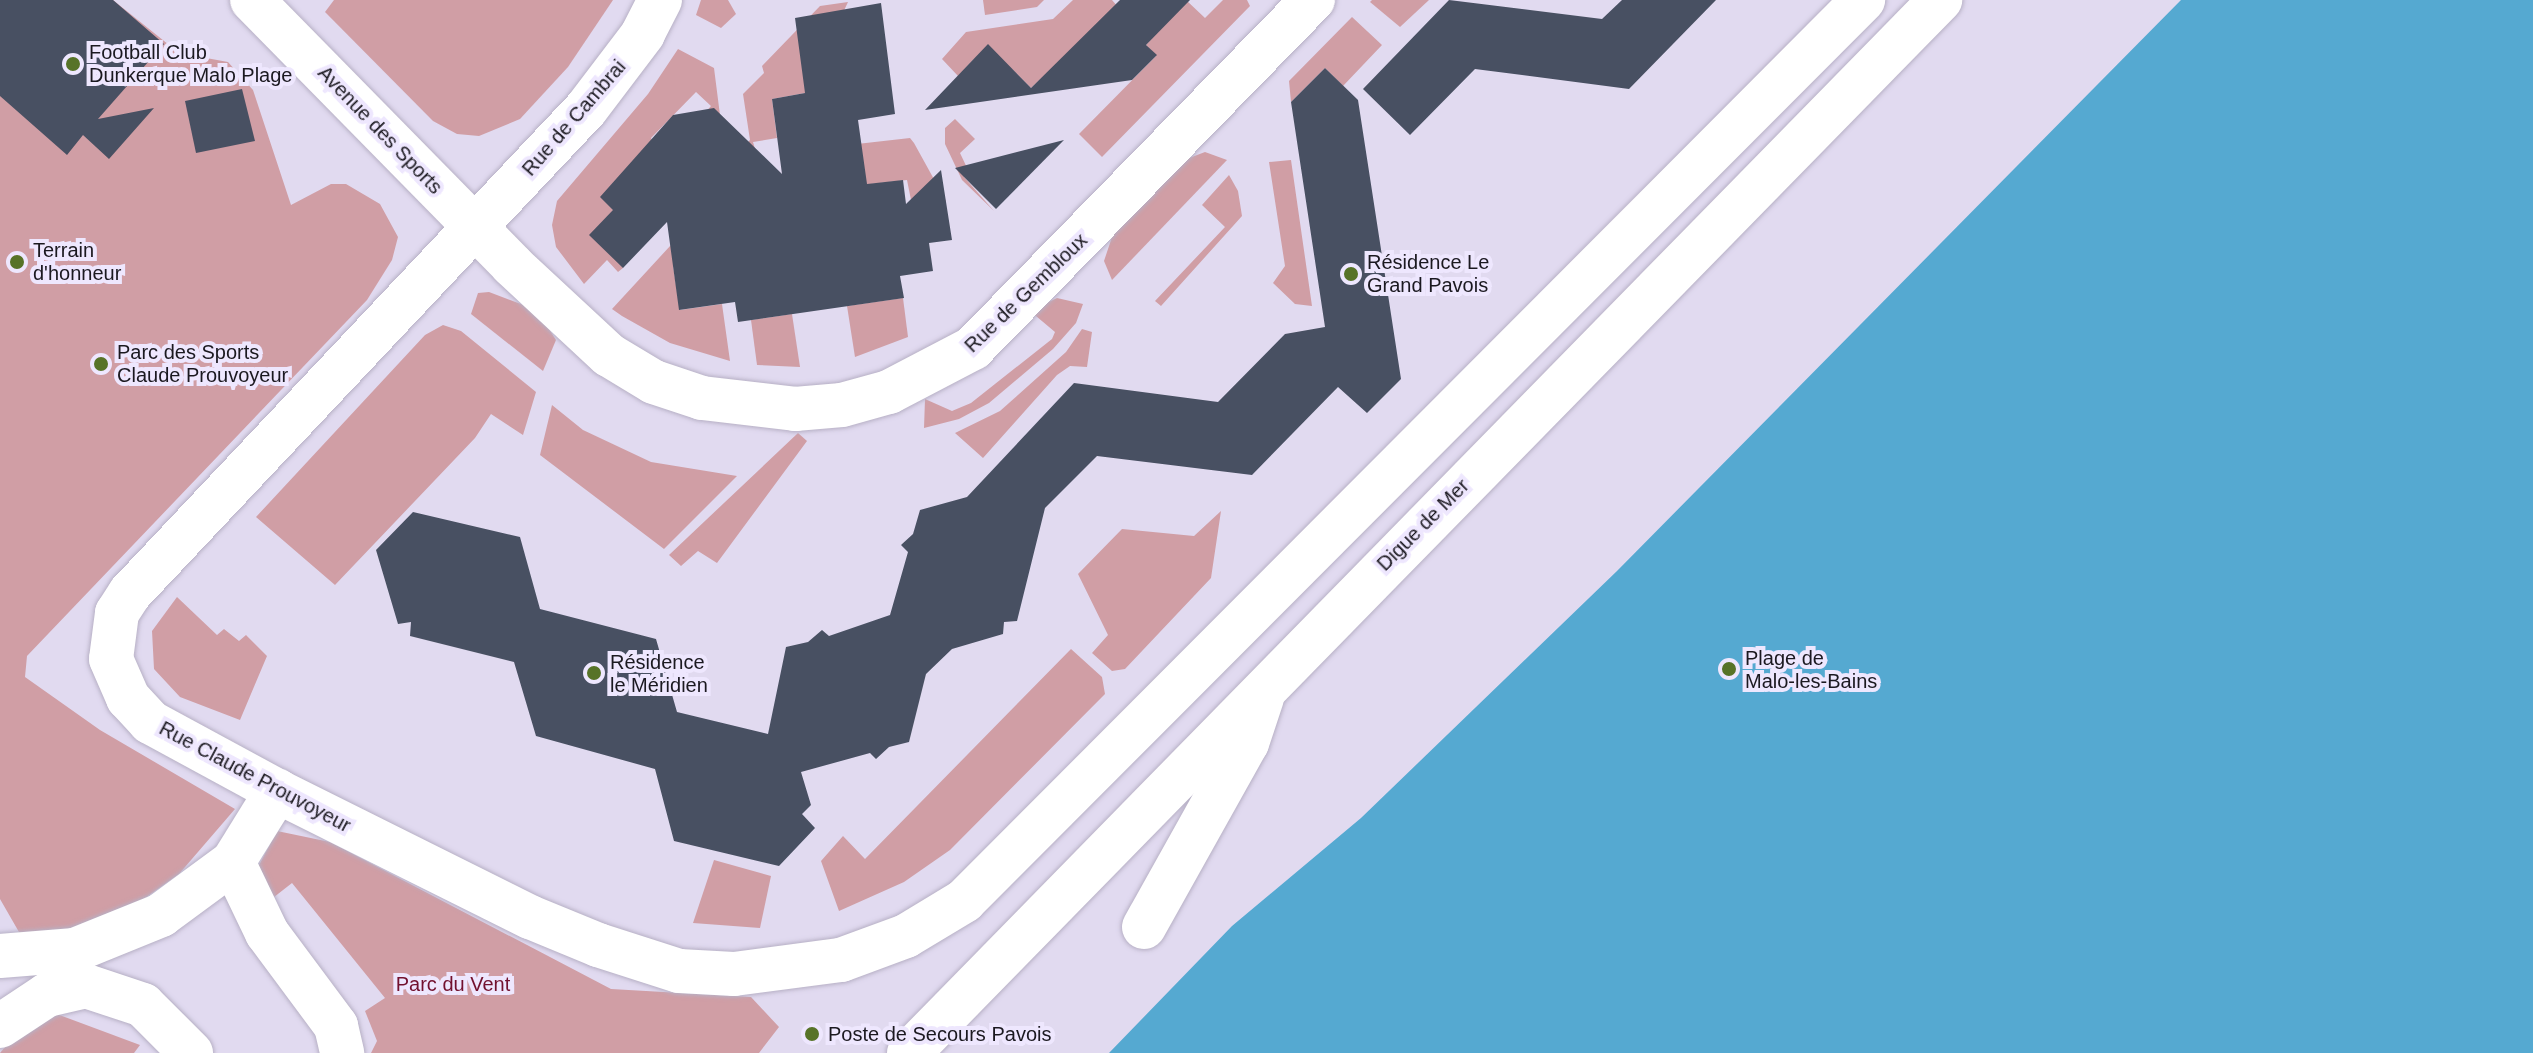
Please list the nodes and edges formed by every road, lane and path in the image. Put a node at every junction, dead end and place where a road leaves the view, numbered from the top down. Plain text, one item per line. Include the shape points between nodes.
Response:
1 (252, 0) edge
2 (660, 0) edge
3 (1313, 0) edge
4 (1863, 0) edge
5 (1940, 0) edge
6 (474, 226) junction
7 (1228, 634) junction
8 (1266, 684) junction
9 (277, 791) junction
10 (233, 862) junction
11 (1144, 927) dead end
12 (0, 956) edge
13 (0, 1026) edge
14 (191, 1053) edge
15 (342, 1053) edge
16 (909, 1053) edge

1 - 6 street, Avenue des Sports
2 - 6 street, Rue de Cambrai via 607,85
3 - 6 street, Rue de Gembloux via 973,348 911,384 864,400 816,408 761,407 702,398 654,382 593,341
4 - 7 street
5 - 8 street, Digue de Mer
6 - 9 street, Rue Claude Prouvoyeur via 151,569 117,613 111,659 135,708 181,742
7 - 8 street via 1256,663
7 - 9 street, Rue Claude Prouvoyeur via 964,901 906,936 841,960 771,973 679,971 530,917
8 - 11 street via 1247,743
8 - 16 street, Digue de Mer
9 - 10 street
10 - 12 street via 161,915 108,941 45,955
10 - 15 street via 267,933 336,1026
13 - 14 street via 47,995 86,986 143,1005

